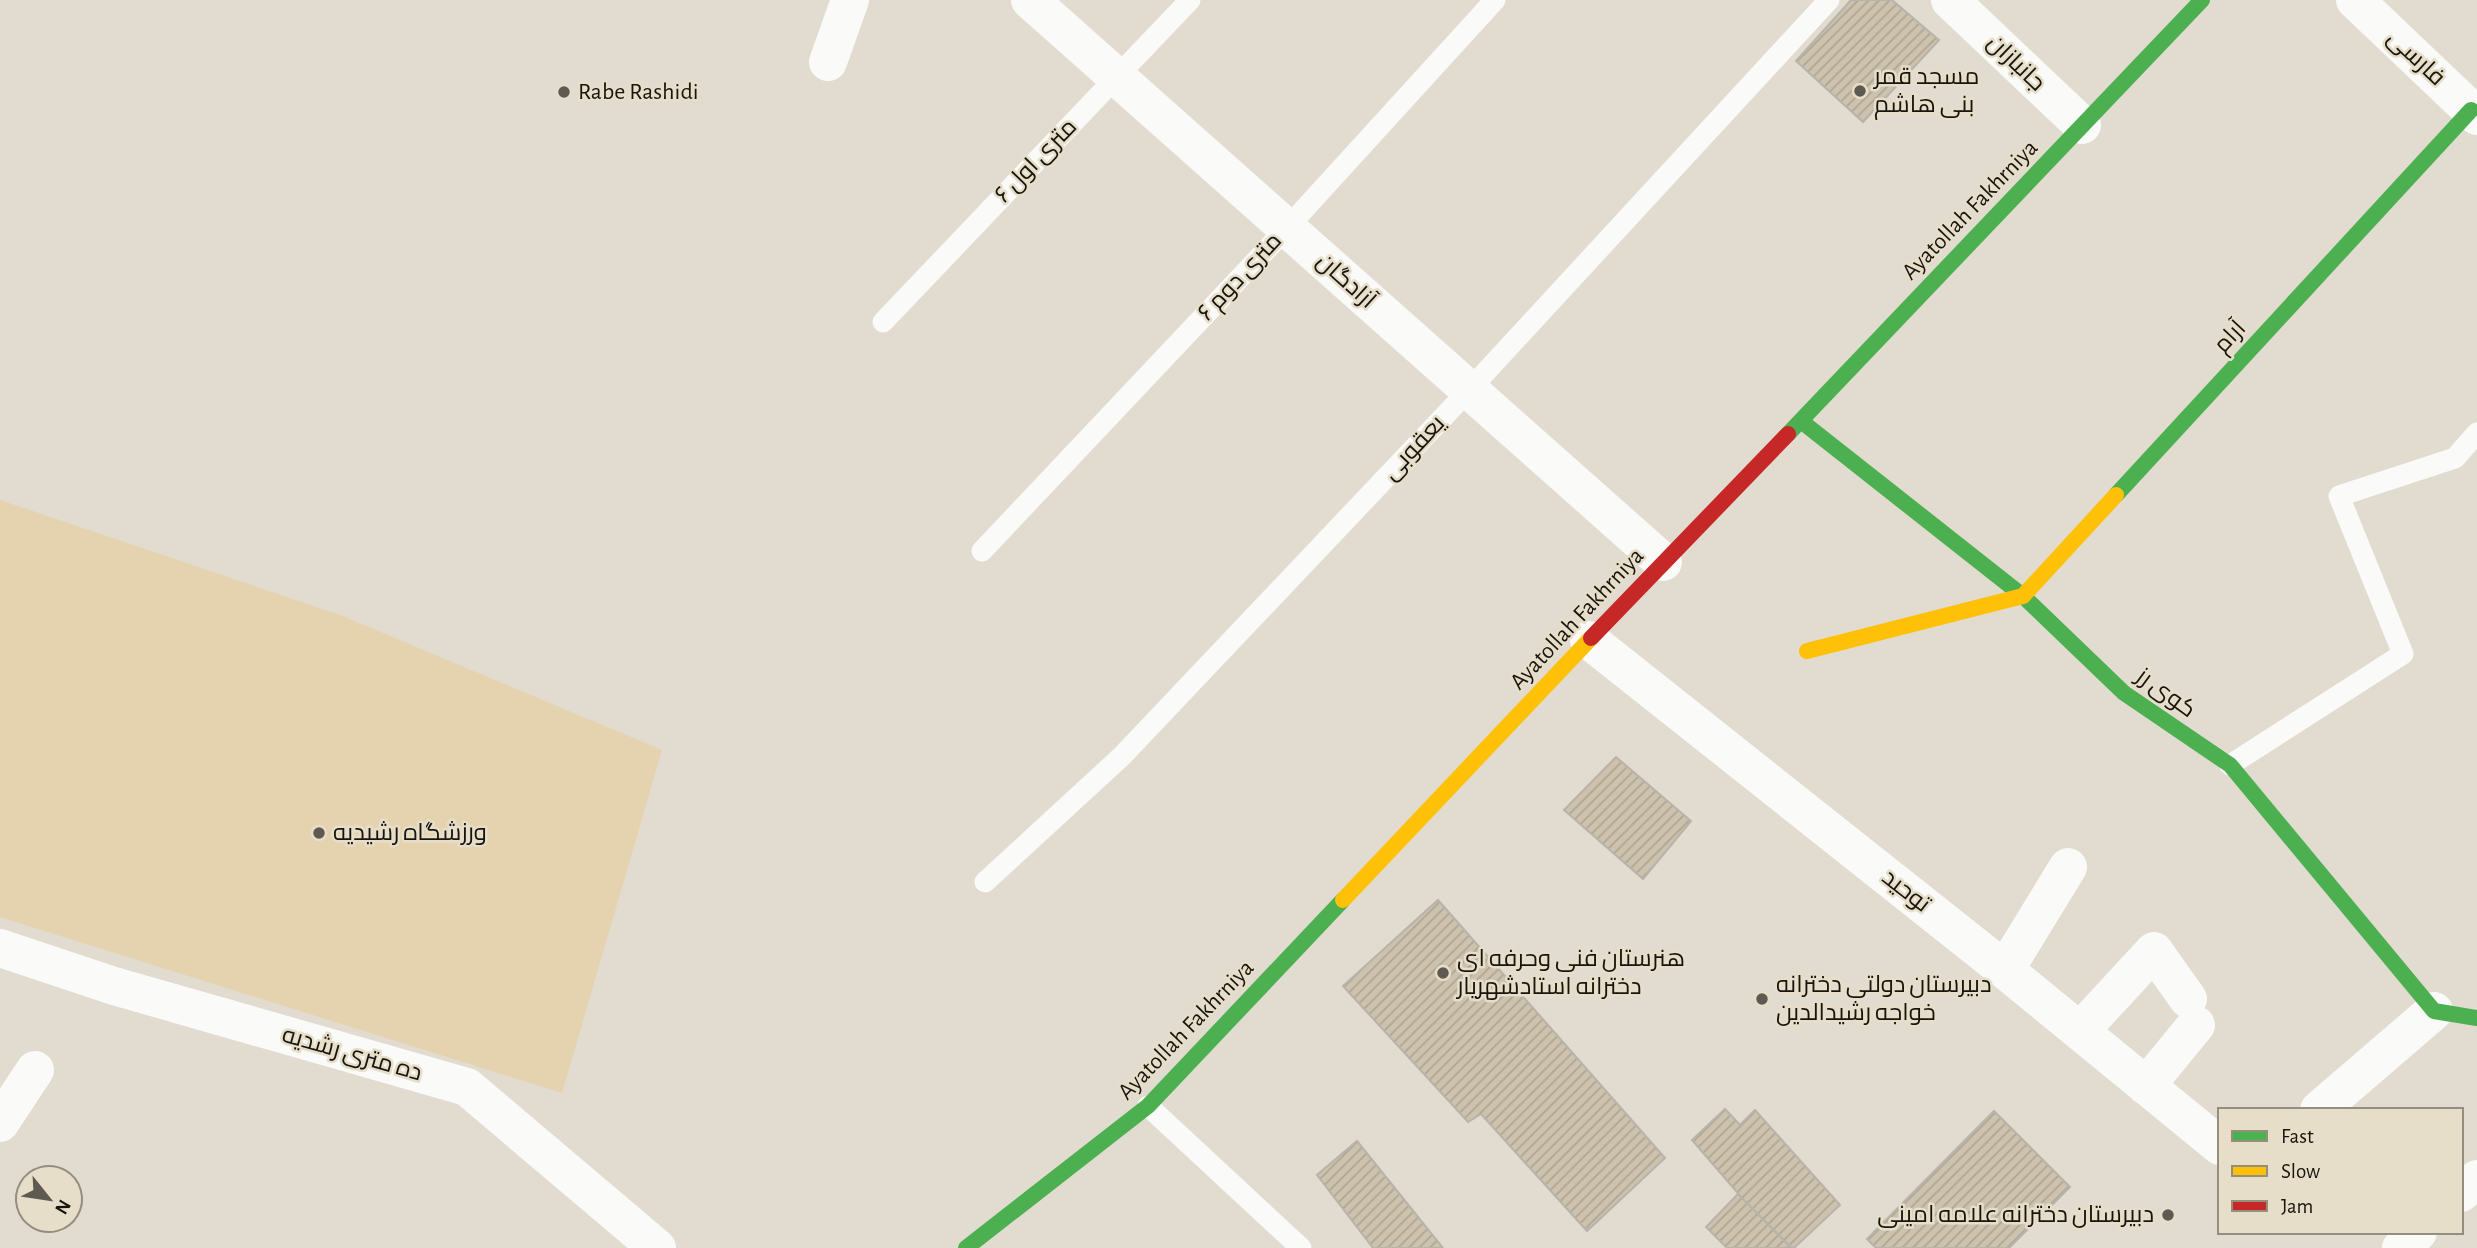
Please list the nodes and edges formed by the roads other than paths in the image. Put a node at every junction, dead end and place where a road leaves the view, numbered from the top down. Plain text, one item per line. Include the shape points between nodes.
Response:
1 (850, 0) edge
2 (1030, 0) edge
3 (1190, 0) edge
4 (1494, 0) edge
5 (1829, 0) edge
6 (1950, 0) edge
7 (2203, 0) edge
8 (2355, 0) edge
9 (828, 62) dead end
10 (1116, 77) junction
11 (2474, 113) edge
12 (2082, 125) junction
13 (1287, 228) junction
14 (883, 322) dead end
15 (1469, 390) junction
16 (1801, 421) junction
17 (2477, 433) edge
18 (982, 551) dead end
19 (1663, 562) junction
20 (2022, 596) junction
21 (1589, 640) junction
22 (1807, 651) dead end
23 (2230, 765) junction
24 (2068, 867) dead end
25 (985, 882) dead end
26 (0, 948) edge
27 (2005, 970) junction
28 (2434, 1011) junction
29 (2477, 1018) edge
30 (2080, 1031) junction
31 (35, 1070) dead end
32 (2146, 1086) junction
33 (1148, 1106) junction
34 (2321, 1108) edge
35 (0, 1123) edge
36 (2218, 1144) edge
37 (2477, 1179) edge
38 (2463, 1192) edge
39 (2416, 1234) edge
40 (657, 1248) edge
41 (966, 1248) edge
42 (1301, 1248) edge
43 (2400, 1248) edge

1 - 9 street
2 - 10 street, آزادگان
3 - 10 lane, ۶ متری اول
4 - 13 lane, ۶ متری دوم
5 - 15 lane, یعقوبی
6 - 12 street, جانبازان
7 - 12 street, Ayatollah Fakhrniya
8 - 11 street, فارسی
10 - 13 street, آزادگان
10 - 14 lane, ۶ متری اول
11 - 20 street, آرام
12 - 16 street, Ayatollah Fakhrniya
13 - 15 street, آزادگان
13 - 18 lane, ۶ متری دوم
15 - 19 street, آزادگان
15 - 25 lane, یعقوبی via 1122,757
16 - 19 street, Ayatollah Fakhrniya
16 - 20 street, کوی رز
17 - 23 lane via 2455,458 2339,496 2403,654
19 - 21 street, Ayatollah Fakhrniya
20 - 22 street
20 - 23 street, کوی رز via 2124,693
21 - 27 street, توحید
21 - 33 street, Ayatollah Fakhrniya
23 - 28 street, کوی رز
24 - 27 street
26 - 40 street, ده متری رشدیه via 114,986 467,1087
27 - 30 street, توحید
28 - 29 street
28 - 34 street
30 - 32 street, توحید
30 - 32 street via 2154,951 2192,1012
31 - 35 street
32 - 36 street, توحید
33 - 41 street, Ayatollah Fakhrniya
33 - 42 lane
37 - 38 street
39 - 43 street

